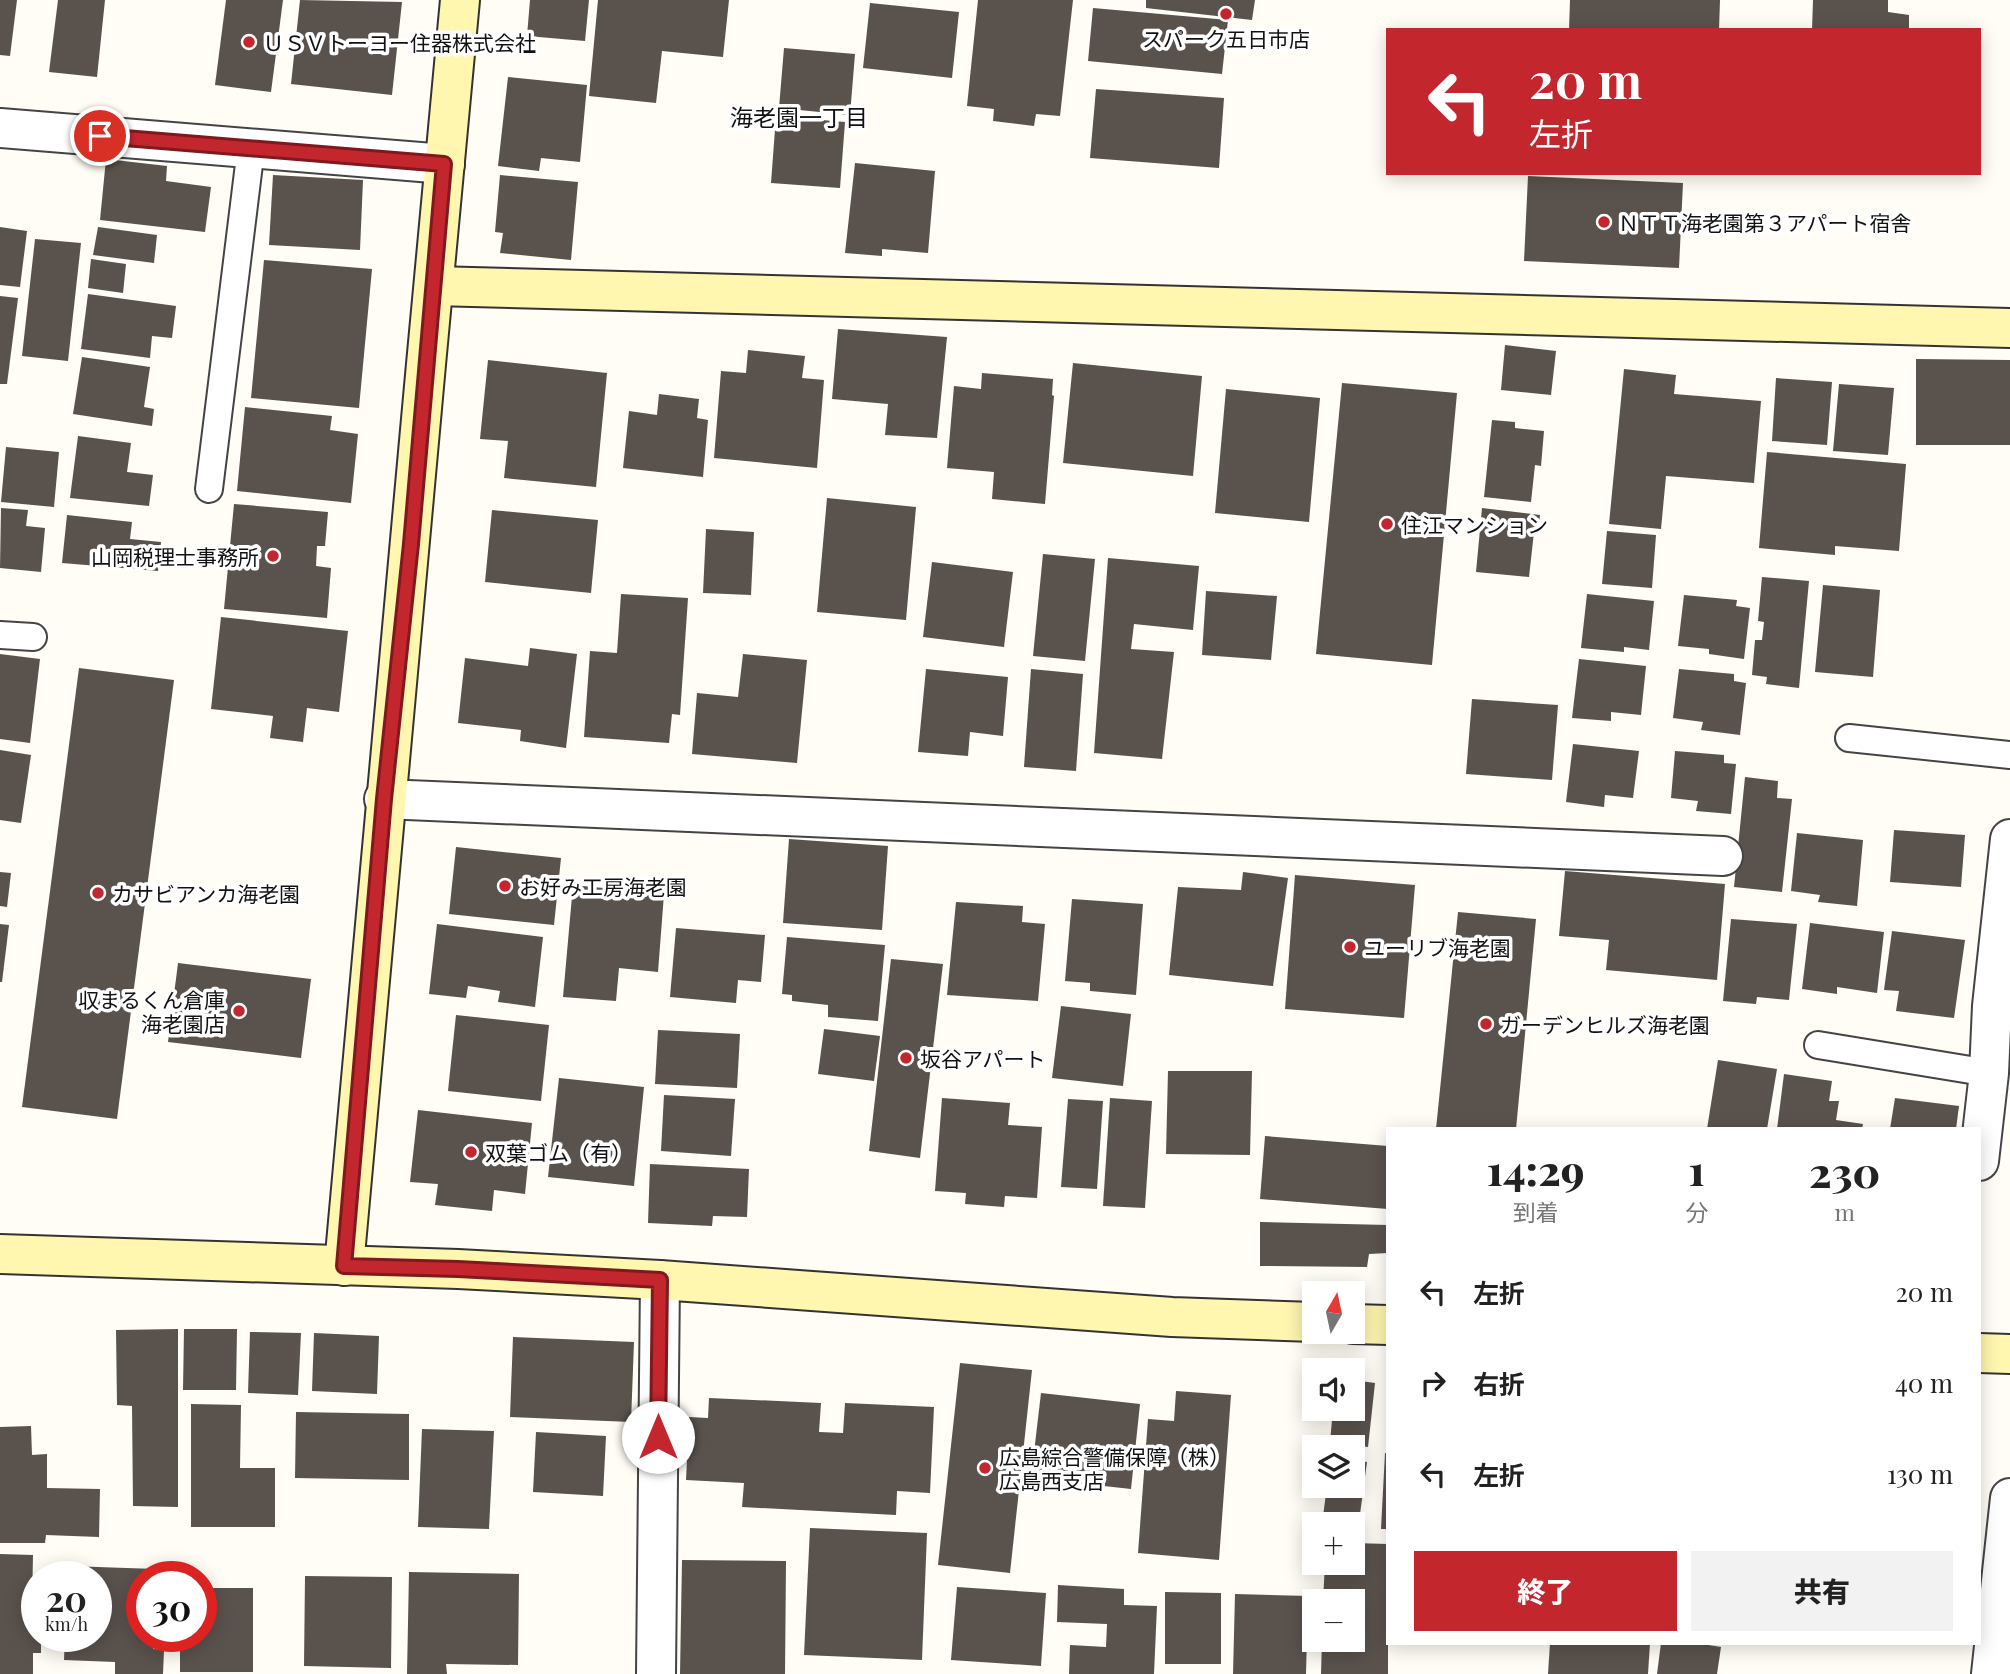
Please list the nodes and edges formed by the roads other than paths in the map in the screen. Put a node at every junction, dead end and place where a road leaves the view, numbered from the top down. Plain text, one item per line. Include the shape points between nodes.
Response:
1 (460, 0) edge
2 (0, 128) edge
3 (251, 148) junction
4 (444, 164) junction
5 (434, 286) junction
6 (2010, 328) edge
7 (209, 489) dead end
8 (0, 635) edge
9 (33, 637) dead end
10 (1849, 738) dead end
11 (2010, 755) edge
12 (384, 799) junction
13 (2010, 839) edge
14 (1723, 856) dead end
15 (2004, 1007) edge
16 (1818, 1045) dead end
17 (1989, 1073) junction
18 (1981, 1143) edge
19 (0, 1254) edge
20 (344, 1266) junction
21 (660, 1280) junction
22 (1302, 1322) edge
23 (1365, 1324) edge
24 (1386, 1325) edge
25 (1981, 1353) edge
26 (2010, 1354) edge
27 (2010, 1498) edge
28 (656, 1674) edge
29 (1991, 1674) edge

1 - 4 street
2 - 3 street
3 - 4 street
3 - 7 lane
4 - 5 street
5 - 6 street
5 - 12 street
8 - 9 lane
10 - 11 lane
12 - 14 street
12 - 20 street
13 - 15 street
15 - 17 street
16 - 17 lane
17 - 18 street
19 - 20 street
20 - 21 street
21 - 22 street via 1172,1317
21 - 28 street
23 - 24 street
25 - 26 street
27 - 29 street

